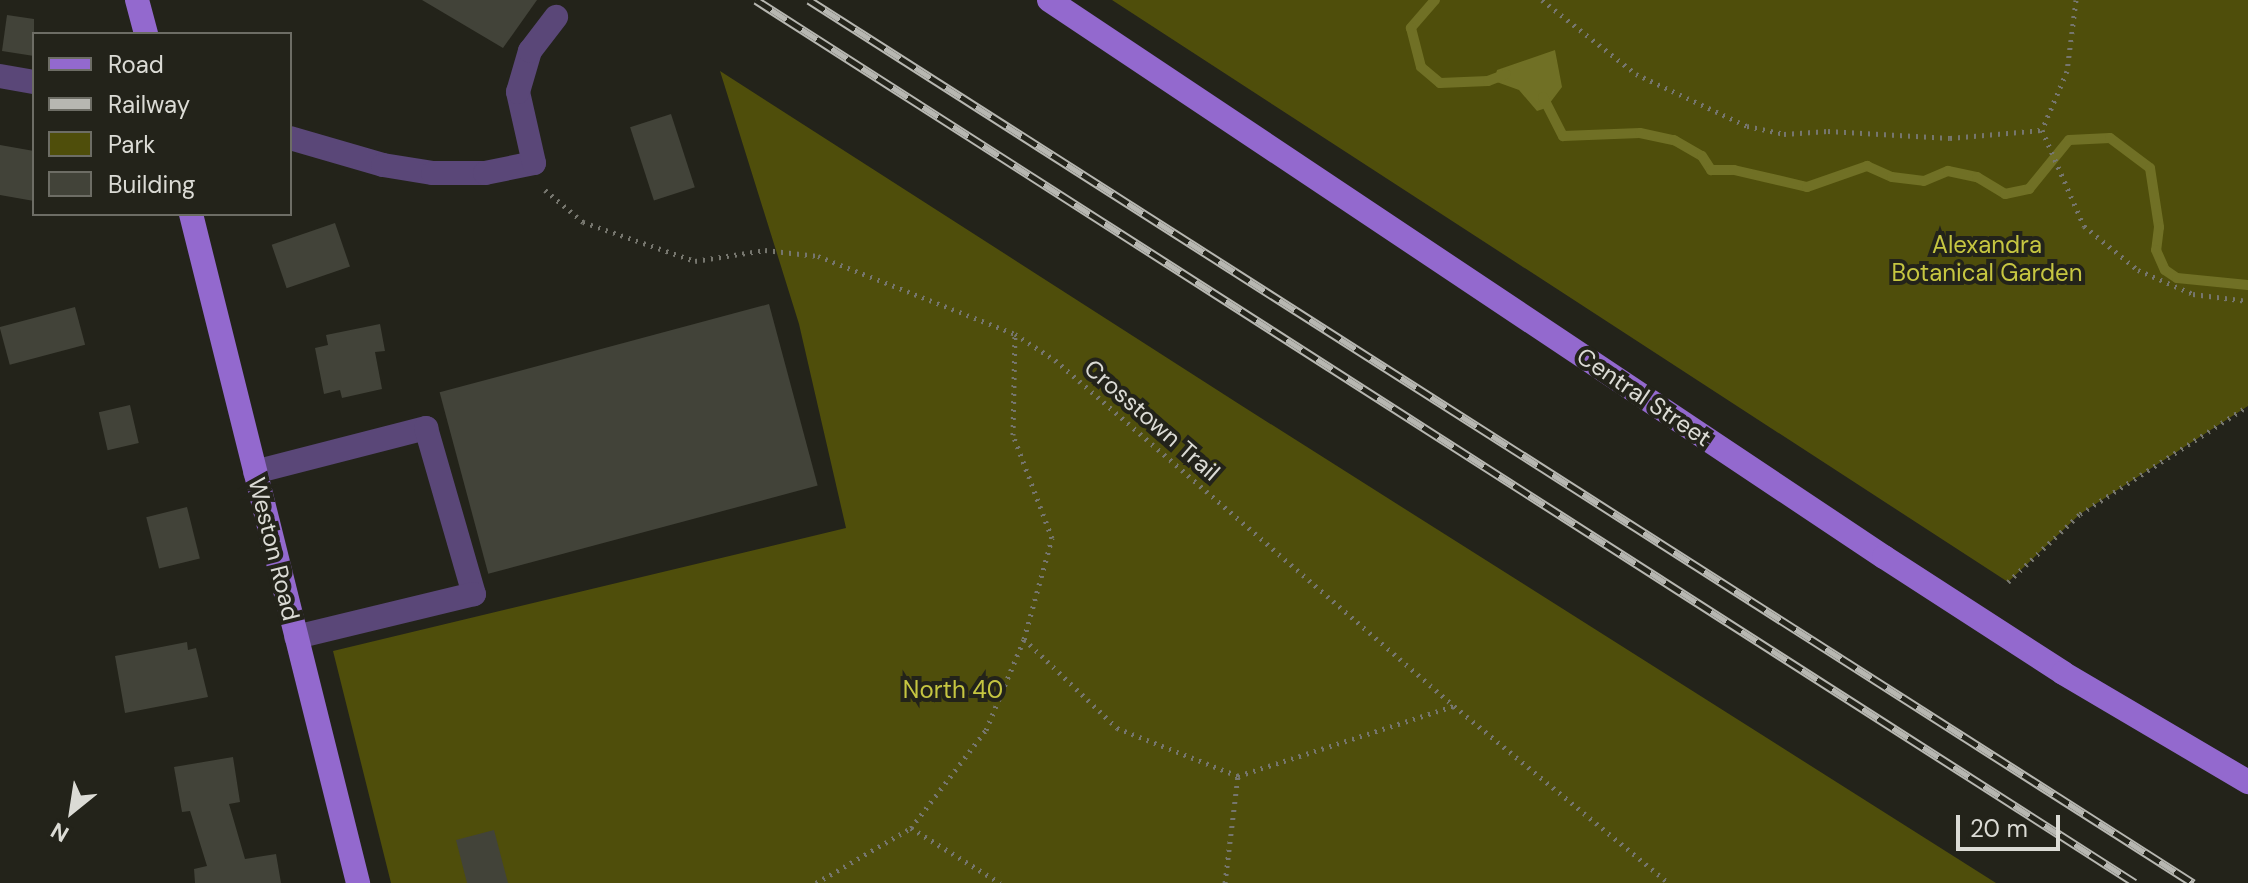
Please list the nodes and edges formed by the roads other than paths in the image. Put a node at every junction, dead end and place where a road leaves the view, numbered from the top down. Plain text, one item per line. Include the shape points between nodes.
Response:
1 (137, 0) edge
2 (1049, 0) edge
3 (556, 17) dead end
4 (145, 32) edge
5 (0, 76) edge
6 (32, 82) edge
7 (292, 138) edge
8 (191, 216) edge
9 (255, 472) junction
10 (296, 637) junction
11 (2248, 782) edge
12 (358, 883) edge

1 - 4 main road
2 - 11 main road, Central Street via 1884,557 2063,673
3 - 7 lane via 530,51 518,92 534,163 485,173 433,173
5 - 6 lane
8 - 9 main road, Weston Road
9 - 10 main road, Weston Road
9 - 10 lane via 426,428 474,594
10 - 12 main road, Weston Road

